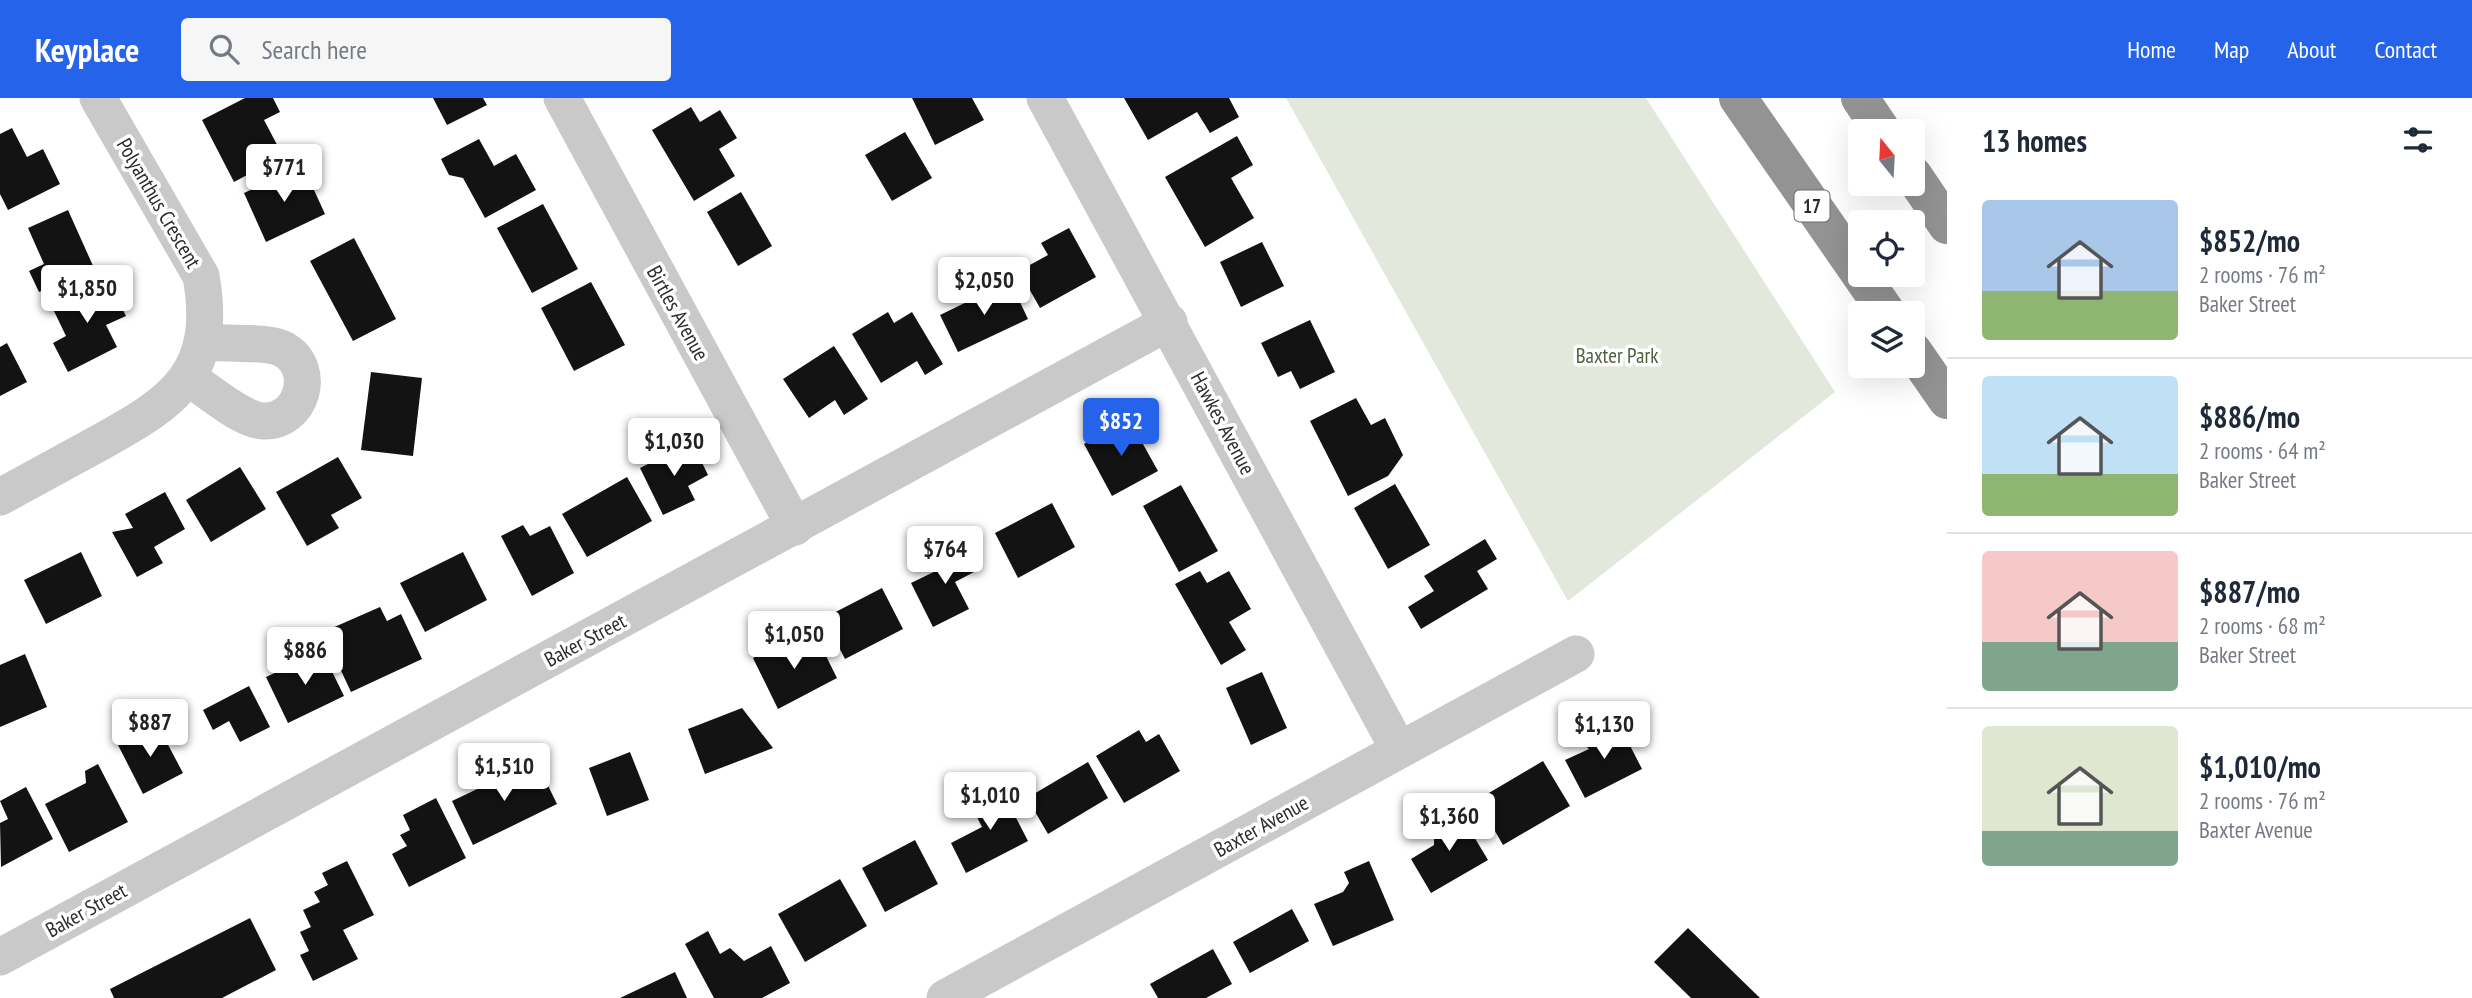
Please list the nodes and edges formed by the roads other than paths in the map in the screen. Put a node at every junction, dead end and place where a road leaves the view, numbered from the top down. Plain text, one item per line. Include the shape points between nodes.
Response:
1 (98, 98) edge
2 (562, 98) edge
3 (1045, 98) edge
4 (1738, 98) edge
5 (1860, 98) edge
6 (1874, 119) edge
7 (1925, 193) edge
8 (1947, 225) edge
9 (1879, 301) edge
10 (1169, 322) junction
11 (202, 342) junction
12 (1925, 368) edge
13 (188, 378) junction
14 (1947, 400) edge
15 (0, 497) edge
16 (795, 527) junction
17 (1576, 654) dead end
18 (1399, 750) junction
19 (0, 957) edge
20 (945, 998) edge

1 - 11 street, Polyanthus Crescent via 201,276 206,302
2 - 16 street, Birtles Avenue
3 - 10 street, Hawkes Avenue
4 - 9 highway, 17
5 - 6 highway
7 - 8 highway
10 - 16 street, Baker Street
10 - 18 street, Hawkes Avenue
11 - 13 street, Polyanthus Crescent
11 - 13 street via 280,348 293,356 301,369 300,399 278,419 263,421 249,418
12 - 14 highway
13 - 15 street, Polyanthus Crescent via 147,416
16 - 19 street, Baker Street
17 - 18 street, Baxter Avenue
18 - 20 street, Baxter Avenue

